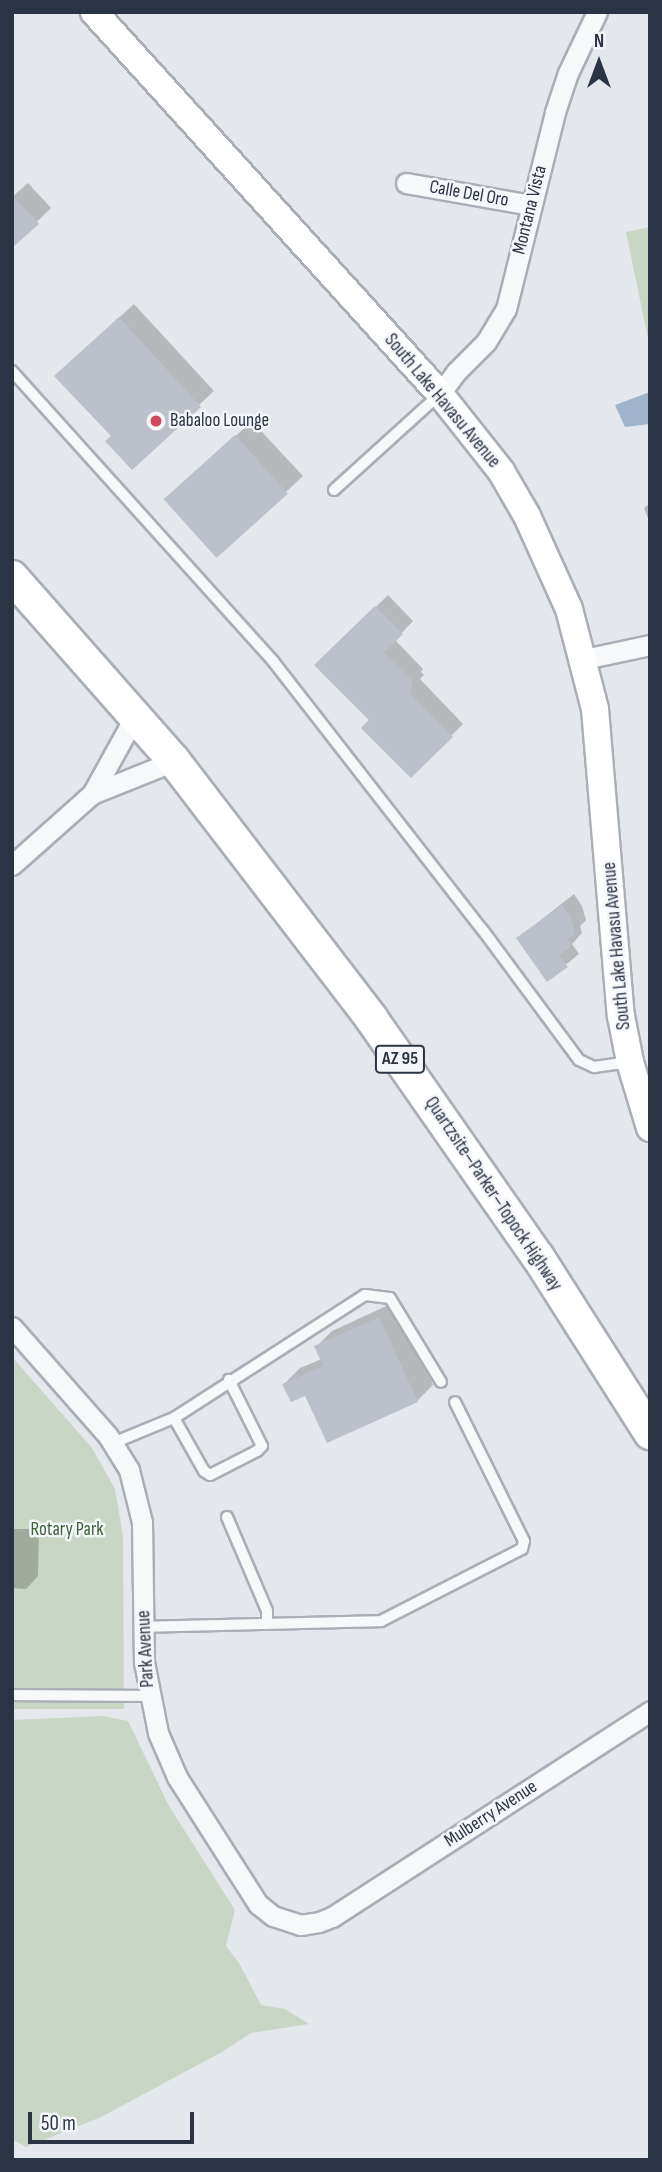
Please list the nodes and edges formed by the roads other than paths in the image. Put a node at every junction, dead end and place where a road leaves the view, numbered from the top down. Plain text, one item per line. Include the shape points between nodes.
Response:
1 (94, 12) edge
2 (597, 12) edge
3 (406, 183) dead end
4 (531, 205) junction
5 (12, 370) edge
6 (440, 394) junction
7 (334, 490) dead end
8 (12, 577) edge
9 (650, 645) edge
10 (584, 659) junction
11 (135, 716) junction
12 (174, 761) junction
13 (92, 794) junction
14 (12, 865) edge
15 (630, 1062) junction
16 (650, 1128) edge
17 (12, 1327) edge
18 (229, 1380) junction
19 (441, 1382) dead end
20 (455, 1402) dead end
21 (174, 1418) junction
22 (650, 1433) edge
23 (113, 1443) junction
24 (227, 1517) dead end
25 (267, 1624) junction
26 (143, 1627) junction
27 (12, 1696) edge
28 (149, 1696) junction
29 (650, 1710) edge
30 (332, 1917) joint

1 - 6 main road, South Lake Havasu Avenue
2 - 4 street, Montana Vista via 568,73
3 - 4 street, Calle Del Oro
4 - 6 street, Montana Vista via 502,318
5 - 15 lane via 273,661 579,1060 594,1067
6 - 7 lane
6 - 10 main road, South Lake Havasu Avenue via 501,471 527,516 550,562
8 - 11 highway, AZ 95
9 - 10 street
10 - 15 main road, South Lake Havasu Avenue via 602,760 618,982
11 - 12 highway, AZ 95
11 - 13 street
12 - 13 street
12 - 22 highway, Quartzsite–Parker–Topock Highway / AZ 95 via 372,1018 538,1256
13 - 14 street
15 - 16 main road, South Lake Havasu Avenue
17 - 23 street, Park Avenue
18 - 19 lane via 365,1295 390,1298
18 - 21 lane
18 - 21 lane via 262,1446 257,1451 210,1475
20 - 25 lane via 524,1541 523,1549 381,1621
21 - 23 lane
23 - 26 street, Park Avenue via 129,1470 140,1509
24 - 25 lane via 267,1611
25 - 26 lane
26 - 28 street, Park Avenue
27 - 28 lane
28 - 30 street, Park Avenue via 158,1733 177,1777 258,1904 295,1924 314,1924
29 - 30 street, Mulberry Avenue

